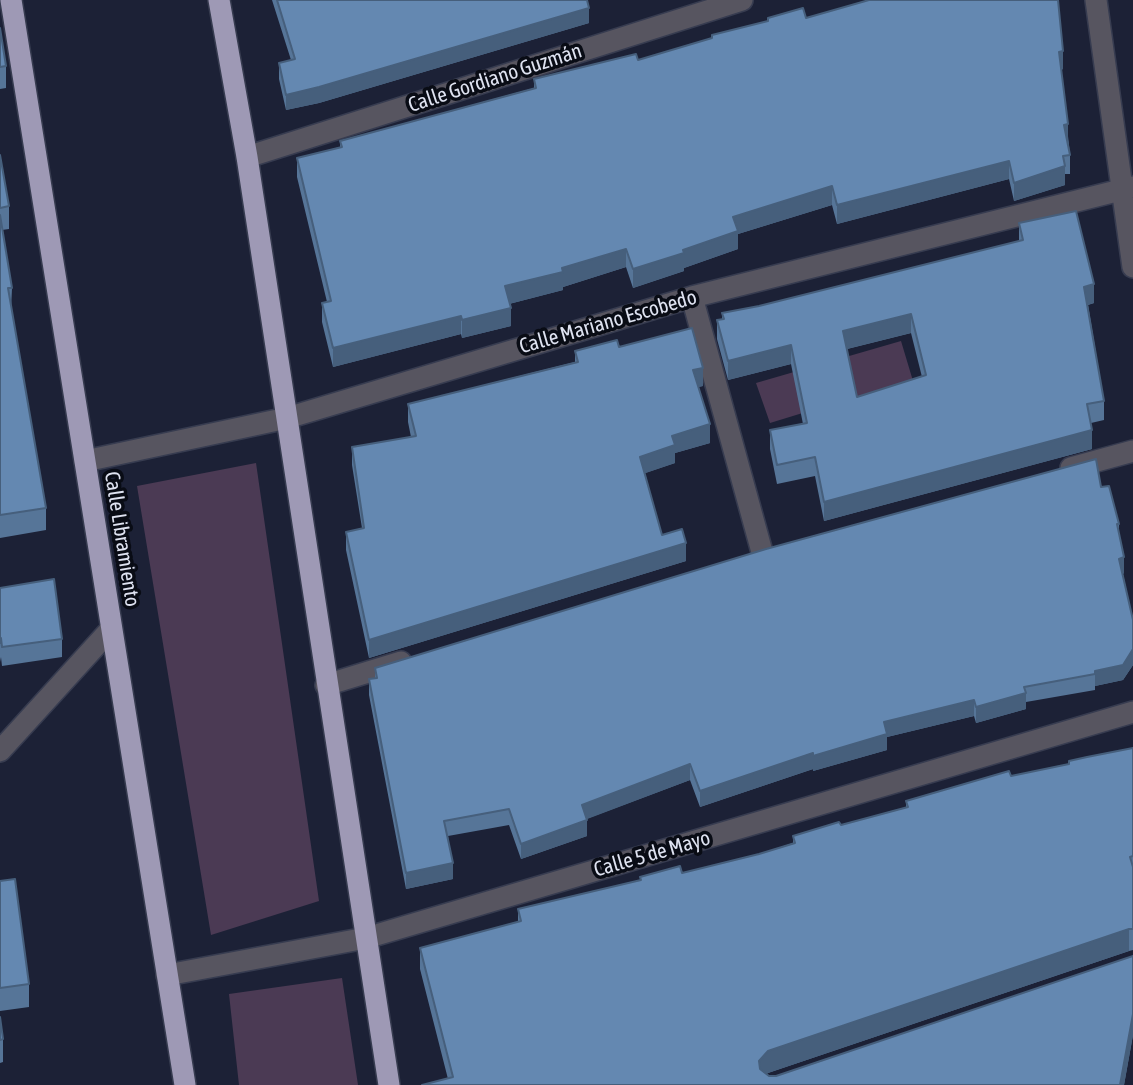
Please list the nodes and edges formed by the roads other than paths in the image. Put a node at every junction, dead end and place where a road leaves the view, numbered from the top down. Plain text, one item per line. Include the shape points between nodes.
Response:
1 (11, 0) edge
2 (219, 0) edge
3 (742, 0) edge
4 (1096, 0) edge
5 (247, 157) junction
6 (1128, 188) edge
7 (1133, 267) edge
8 (692, 297) junction
9 (287, 418) junction
10 (1133, 451) edge
11 (85, 461) junction
12 (1054, 472) edge
13 (762, 552) edge
14 (111, 629) junction
15 (419, 656) edge
16 (326, 685) junction
17 (1133, 712) edge
18 (0, 751) edge
19 (366, 938) junction
20 (167, 975) junction
21 (185, 1085) edge
22 (389, 1085) edge

1 - 11 highway, Calle Libramiento
2 - 5 highway
3 - 5 street, Calle Gordiano Guzmán
4 - 6 street
5 - 9 highway
6 - 7 street
6 - 8 street, Calle Mariano Escobedo
8 - 9 street, Calle Mariano Escobedo
8 - 13 street
9 - 11 street, Calle Mariano Escobedo
9 - 16 highway
10 - 12 street
11 - 14 highway, Calle Libramiento
14 - 18 street
14 - 20 highway, Calle Libramiento
15 - 16 street
16 - 19 highway
17 - 19 street, Calle 5 de Mayo
19 - 20 street, Calle 5 de Mayo
19 - 22 highway
20 - 21 highway, Calle Libramiento

